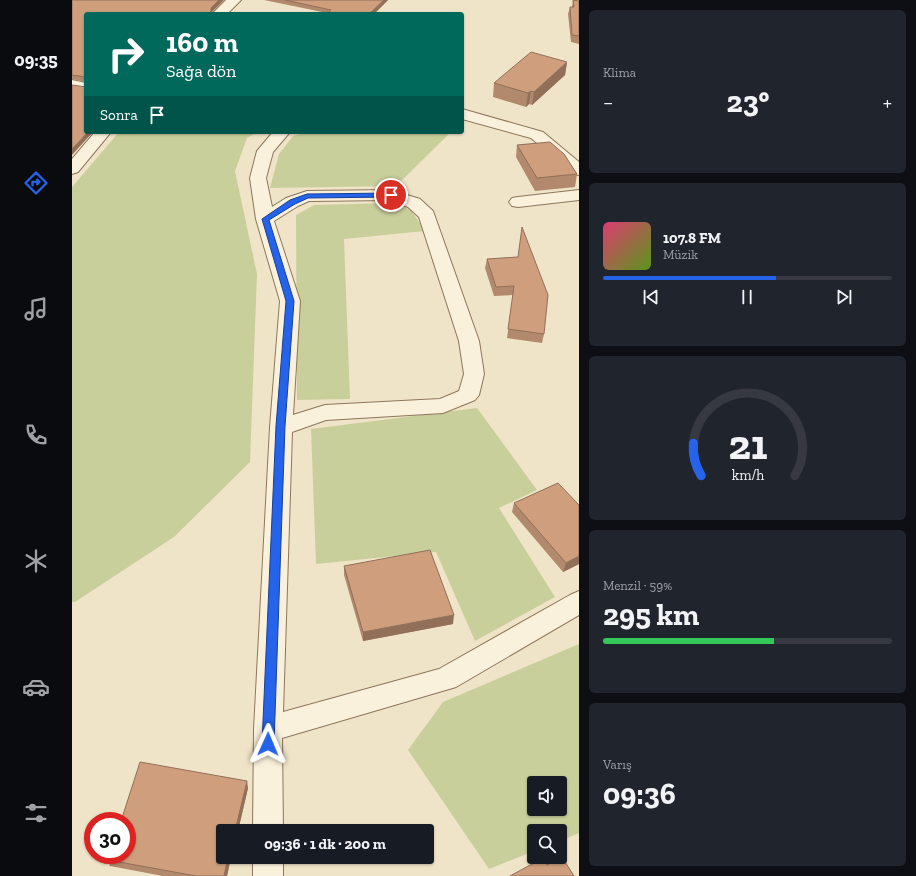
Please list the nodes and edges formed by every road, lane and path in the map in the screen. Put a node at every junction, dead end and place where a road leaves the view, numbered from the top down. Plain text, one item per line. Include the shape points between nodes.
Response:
1 (234, 0) edge
2 (221, 12) edge
3 (72, 84) edge
4 (84, 87) edge
5 (464, 115) edge
6 (101, 134) edge
7 (280, 134) edge
8 (72, 169) edge
9 (579, 170) edge
10 (579, 195) edge
11 (518, 202) dead end
12 (265, 219) junction
13 (281, 426) junction
14 (579, 602) edge
15 (268, 730) junction
16 (268, 824) edge
17 (268, 864) edge
18 (268, 876) edge

1 - 2 street
3 - 4 street
5 - 9 street via 537,135
6 - 8 street
7 - 12 street via 265,151 258,178
10 - 11 street
12 - 13 street via 290,301
12 - 13 street via 307,196 391,195 414,203 427,215 469,342 474,374 468,395 442,406 325,413
13 - 15 street
14 - 15 street via 446,679
15 - 16 street
17 - 18 street

